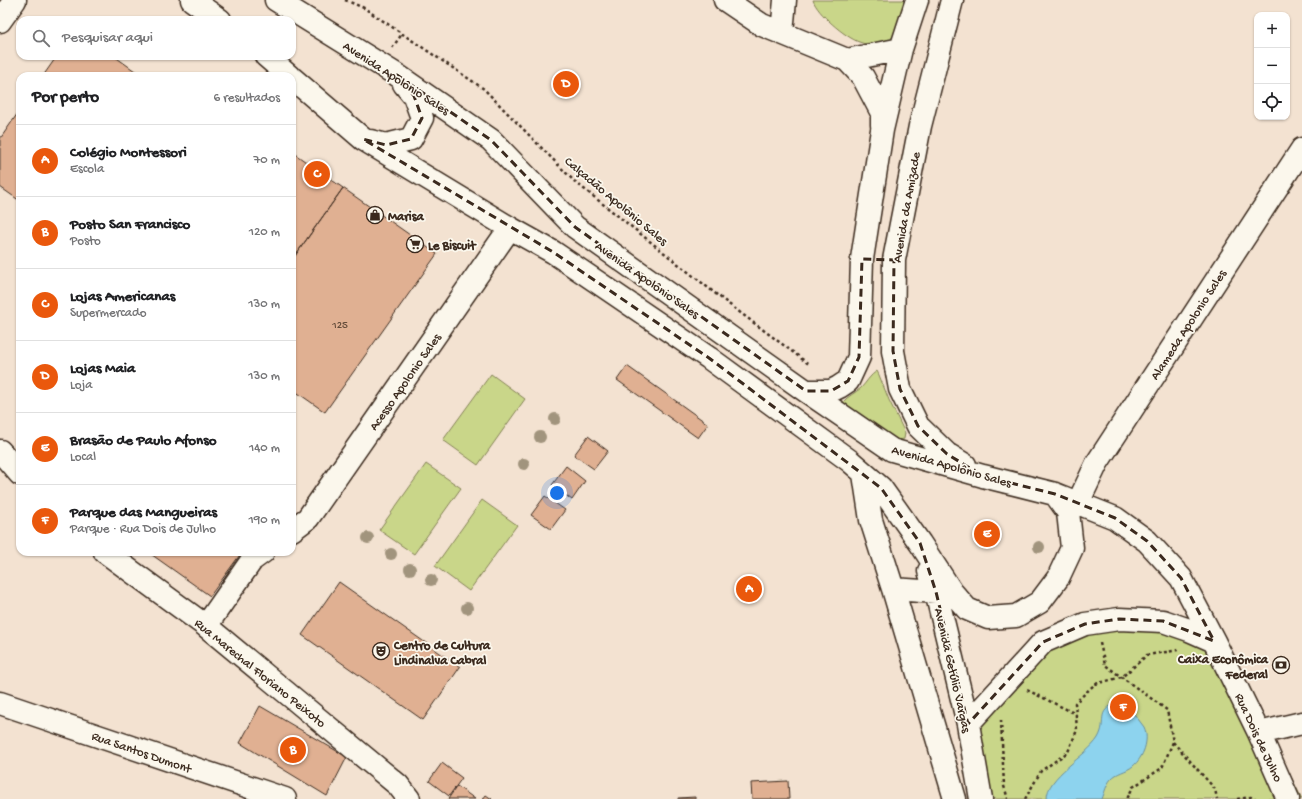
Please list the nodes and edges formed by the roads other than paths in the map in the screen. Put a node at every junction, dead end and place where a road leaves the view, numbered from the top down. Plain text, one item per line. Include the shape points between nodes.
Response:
1 (15, 0) edge
2 (192, 0) edge
3 (276, 0) edge
4 (725, 0) edge
5 (785, 0) edge
6 (917, 0) edge
7 (952, 0) edge
8 (214, 16) edge
9 (0, 21) edge
10 (782, 33) junction
11 (901, 49) junction
12 (271, 60) edge
13 (847, 60) junction
14 (284, 72) edge
15 (397, 75) junction
16 (296, 81) edge
17 (882, 130) junction
18 (363, 139) junction
19 (1302, 149) edge
20 (510, 228) junction
21 (862, 259) junction
22 (894, 260) junction
23 (806, 391) junction
24 (0, 451) edge
25 (16, 469) edge
26 (864, 474) junction
27 (983, 476) junction
28 (1055, 494) junction
29 (1078, 503) junction
30 (296, 527) edge
31 (920, 543) junction
32 (110, 556) edge
33 (257, 556) edge
34 (893, 589) junction
35 (936, 592) junction
36 (206, 626) junction
37 (1214, 641) junction
38 (0, 703) edge
39 (1302, 723) edge
40 (968, 724) junction
41 (1259, 733) junction
42 (402, 794) edge
43 (285, 799) edge
44 (955, 799) edge
45 (980, 799) edge
46 (1288, 799) edge

1 - 9 street
2 - 8 street
3 - 15 street, Avenida Apolônio Sales
4 - 10 street via 762,25
5 - 10 street
6 - 11 street
7 - 22 street, Avenida da Amizade via 920,126
10 - 13 street
11 - 13 street
11 - 17 street
12 - 14 street
13 - 17 street via 863,77 876,101 882,113
15 - 18 street via 414,96 422,118 411,139 386,146
15 - 23 street, Avenida Apolônio Sales via 491,140 575,227
16 - 18 street
17 - 21 street
18 - 20 street
19 - 29 street, Alameda Apolonio Sales via 1097,463
20 - 26 street via 554,252 709,358 850,461
20 - 30 street, Acesso Apolonio Sales via 308,518
21 - 22 street
21 - 23 street via 859,357 848,381 840,387 831,392
22 - 27 street, Avenida da Amizade via 893,351 900,389 918,426 947,454
23 - 27 street, Avenida Apolônio Sales via 892,450
24 - 25 street
26 - 31 street via 881,488
26 - 34 street via 871,520
27 - 28 street, Avenida Apolônio Sales
28 - 29 street, Rua Dois de Julho
28 - 31 street via 1068,512 1072,548 1058,578 1040,602 1016,616 988,618 967,609 952,592
29 - 37 street, Rua Dois de Julho via 1115,518 1147,541 1181,578
31 - 35 street, Avenida Getúlio Vargas
32 - 36 street, Rua Marechal Floriano Peixoto
33 - 36 street
34 - 35 street
34 - 44 street
35 - 40 street, Avenida Getúlio Vargas
36 - 42 street, Rua Marechal Floriano Peixoto
37 - 40 street via 1162,621 1119,619 1085,624 1043,642
37 - 41 street, Rua Dois de Julho
38 - 43 street, Rua Santos Dumont
39 - 41 street
40 - 45 street, Avenida Getúlio Vargas
41 - 46 street, Rua Dois de Julho

